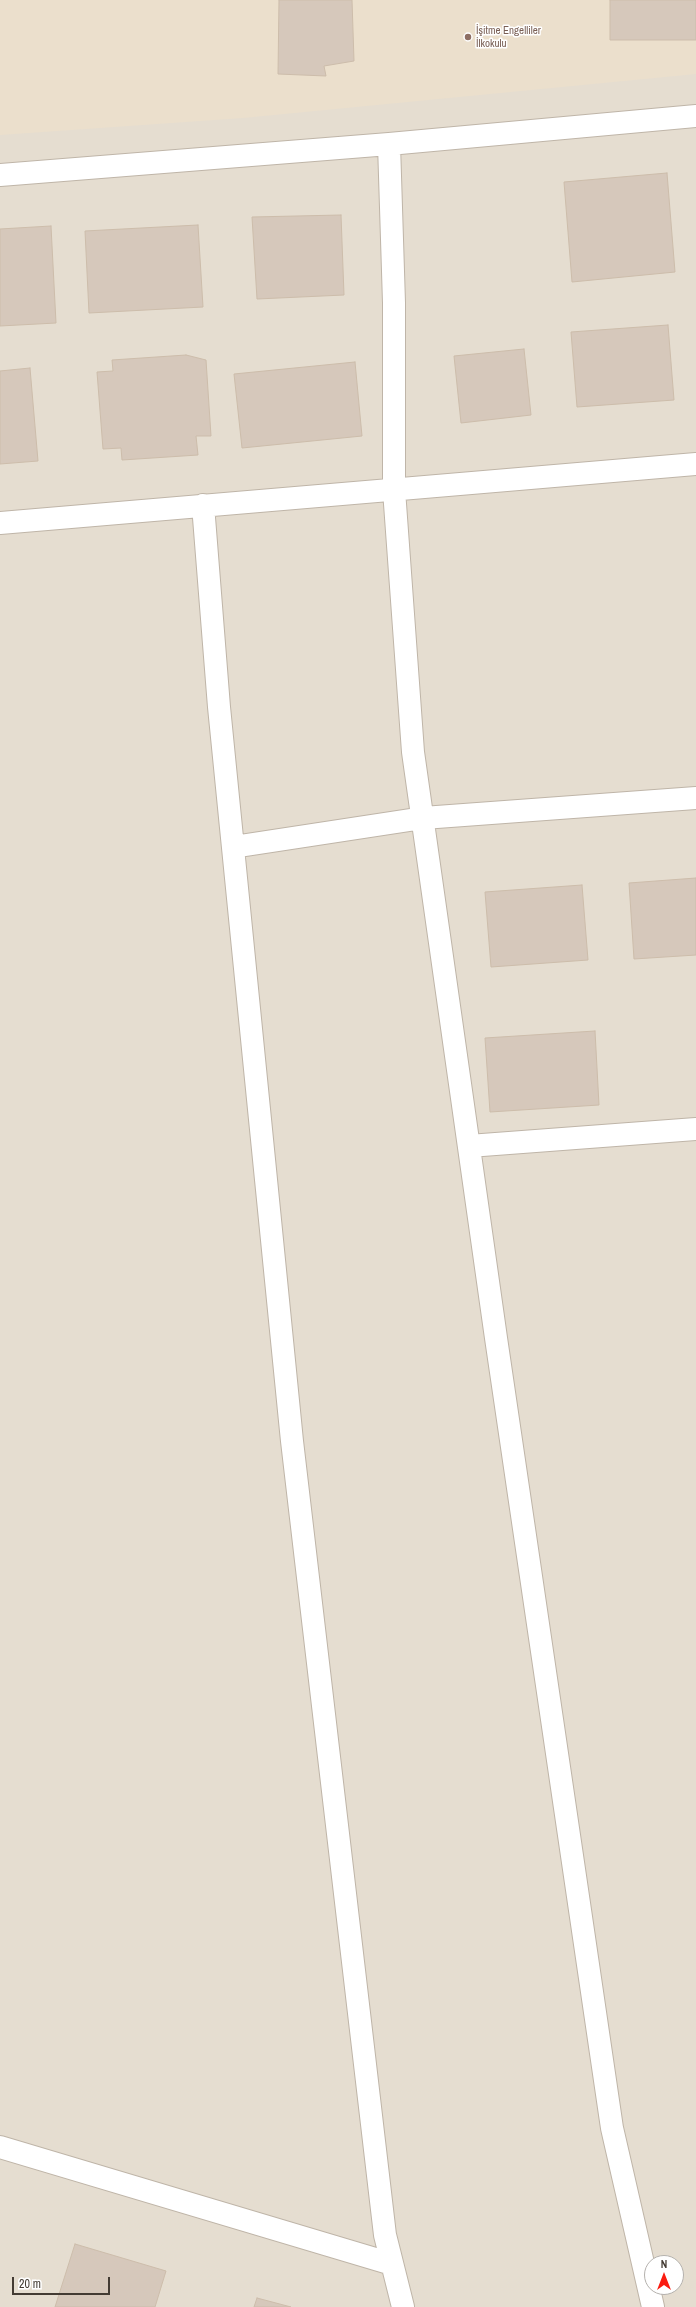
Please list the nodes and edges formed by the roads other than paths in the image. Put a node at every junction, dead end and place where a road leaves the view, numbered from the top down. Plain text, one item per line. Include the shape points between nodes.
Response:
1 (696, 116) edge
2 (389, 144) junction
3 (0, 174) edge
4 (696, 464) edge
5 (394, 490) junction
6 (203, 506) junction
7 (0, 523) edge
8 (696, 798) edge
9 (422, 818) junction
10 (233, 847) junction
11 (696, 1129) edge
12 (469, 1146) junction
13 (0, 2147) edge
14 (392, 2264) junction
15 (403, 2307) edge
16 (653, 2307) edge

1 - 2 street
2 - 3 street
2 - 5 street via 394,303
4 - 5 street
5 - 6 street
5 - 9 street via 413,752
6 - 7 street
6 - 10 street
8 - 9 street
9 - 10 street
9 - 12 street
10 - 14 street via 292,1441 385,2235
11 - 12 street
12 - 16 street via 612,2128
13 - 14 street
14 - 15 street

